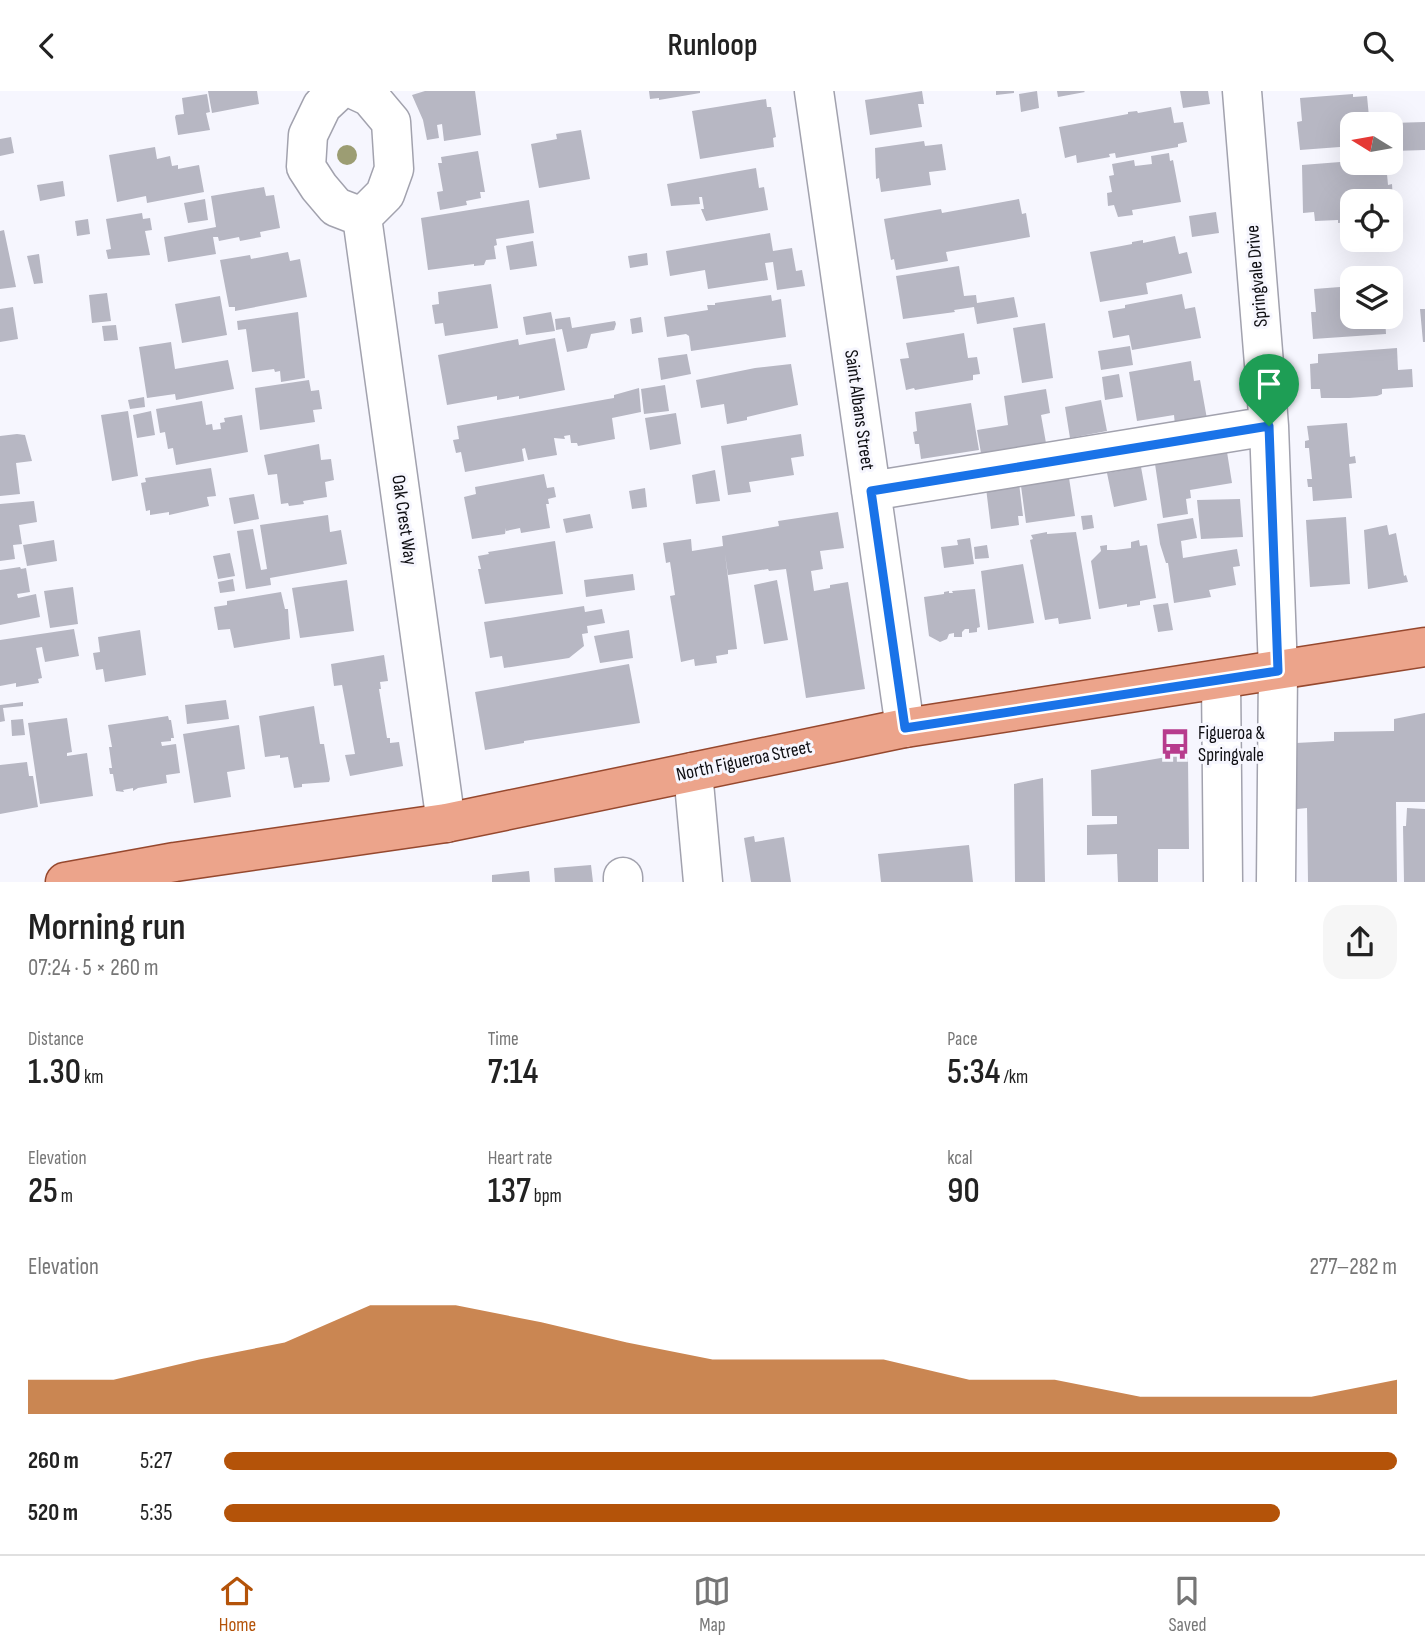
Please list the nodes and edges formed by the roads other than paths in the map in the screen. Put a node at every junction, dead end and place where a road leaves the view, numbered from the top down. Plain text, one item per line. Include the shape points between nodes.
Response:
1 (338, 91) edge
2 (357, 91) edge
3 (814, 91) edge
4 (1242, 91) edge
5 (362, 217) junction
6 (1269, 426) junction
7 (871, 491) junction
8 (1425, 647) edge
9 (1278, 671) junction
10 (1221, 680) junction
11 (905, 728) junction
12 (693, 772) junction
13 (446, 823) junction
14 (176, 872) edge
15 (113, 878) edge
16 (65, 882) edge
17 (703, 882) edge
18 (1223, 882) edge
19 (1276, 882) edge

1 - 5 street via 322,106 308,135 306,167 336,207
2 - 5 street via 370,97 391,122 394,169 385,194
3 - 7 street, Saint Albans Street
4 - 6 street, Springvale Drive
5 - 13 street, Oak Crest Way
6 - 7 street
6 - 9 street, Springvale Drive
7 - 11 street, Saint Albans Street
8 - 9 main road, North Figueroa Street
9 - 10 main road, North Figueroa Street
9 - 19 street, Springvale Drive
10 - 11 main road, North Figueroa Street
10 - 18 street
11 - 12 main road, North Figueroa Street
12 - 13 main road, North Figueroa Street
12 - 17 street
13 - 14 main road, North Figueroa Street
14 - 15 main road, North Figueroa Street
15 - 16 main road, North Figueroa Street

